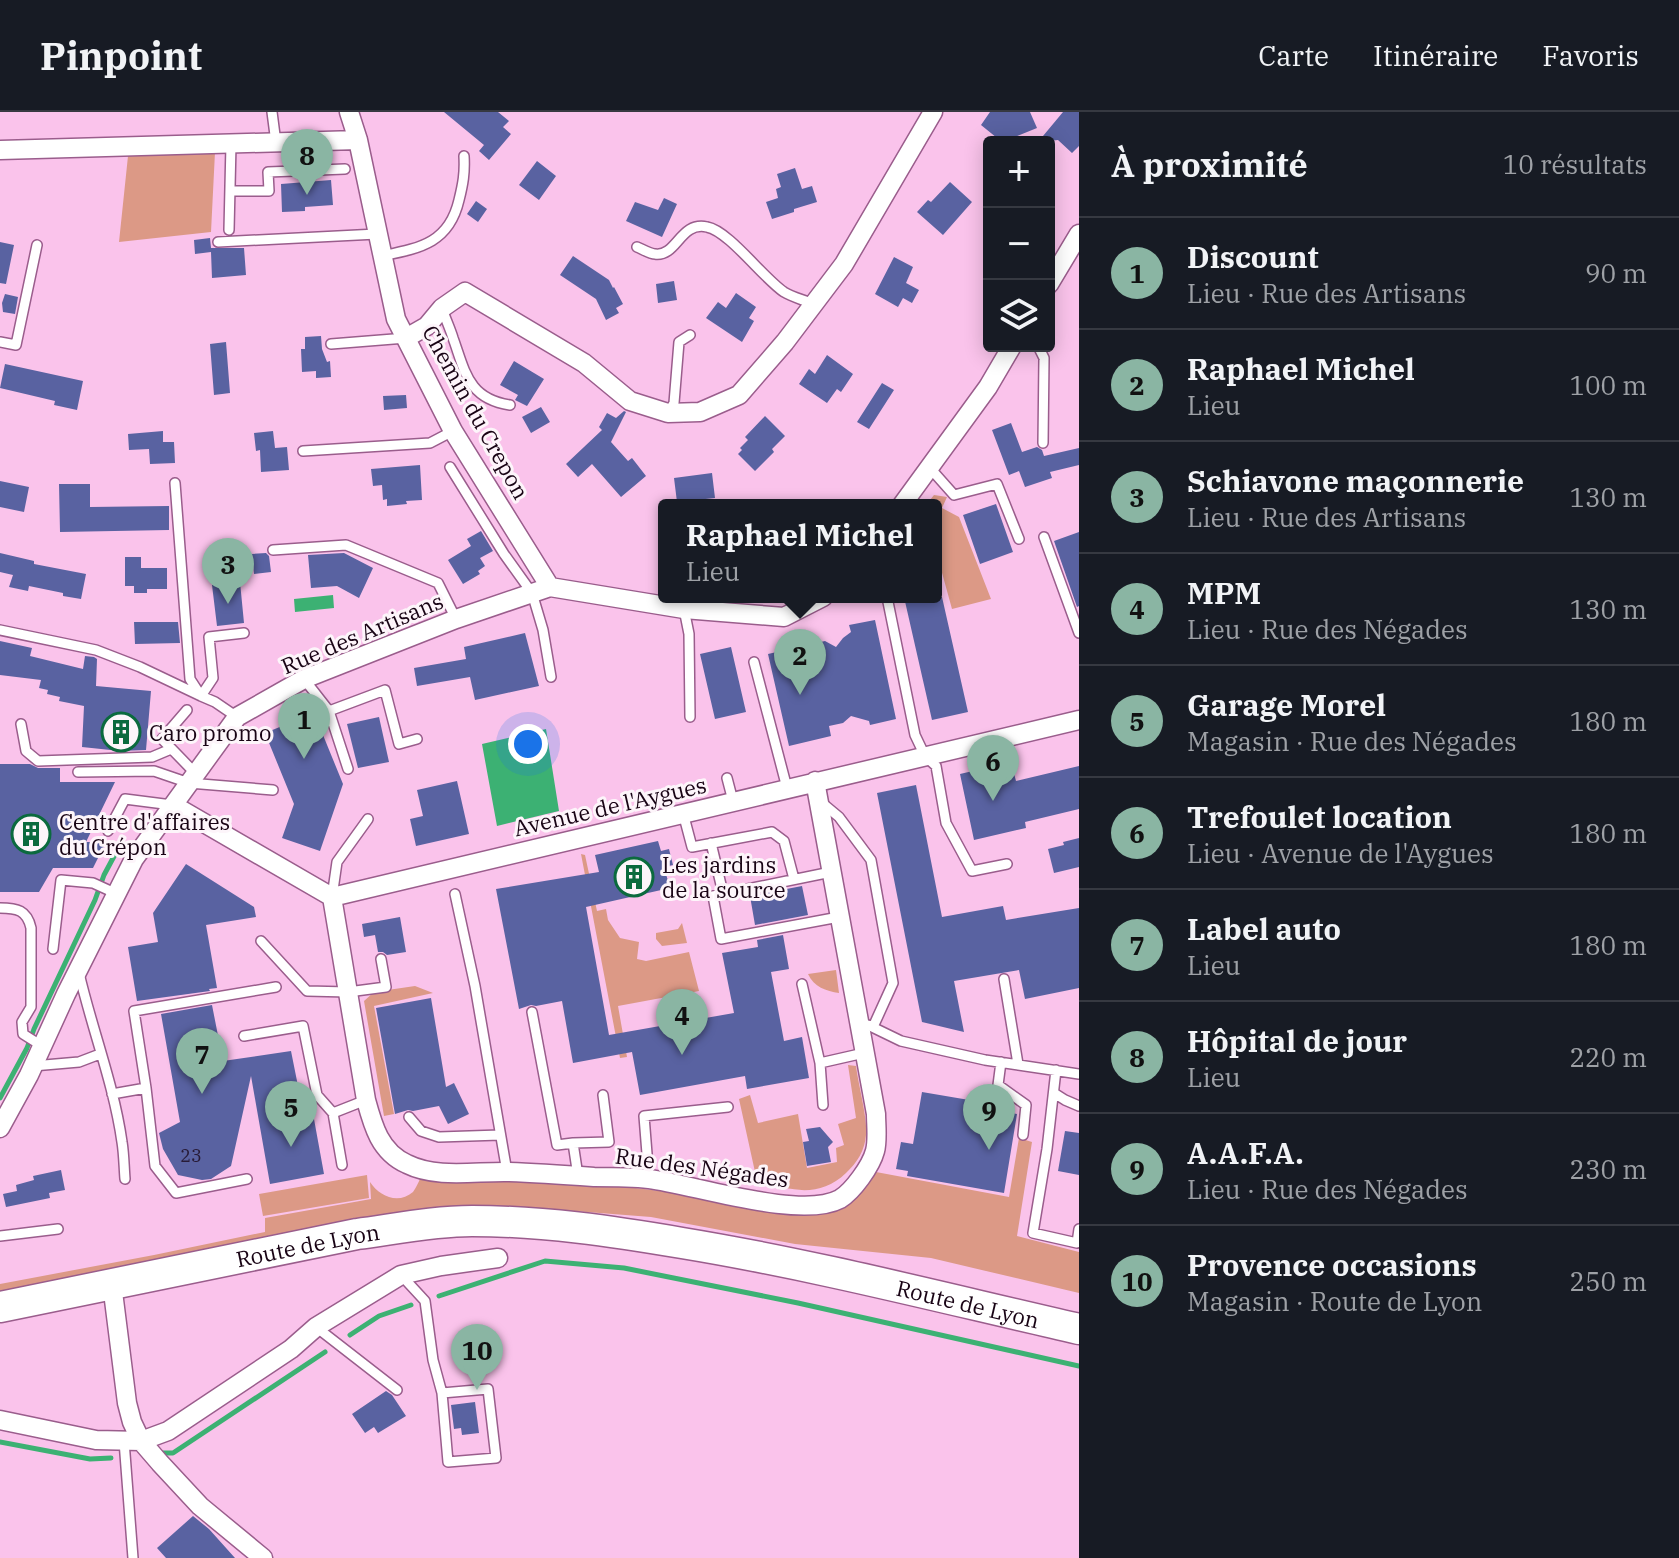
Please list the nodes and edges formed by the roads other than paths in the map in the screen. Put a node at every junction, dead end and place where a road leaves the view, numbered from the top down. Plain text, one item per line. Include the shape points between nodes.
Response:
1 (272, 112) edge
2 (349, 112) edge
3 (933, 112) edge
4 (358, 140) junction
5 (276, 143) junction
6 (231, 144) junction
7 (0, 150) edge
8 (464, 156) dead end
9 (345, 169) dead end
10 (230, 191) junction
11 (229, 230) dead end
12 (377, 234) junction
13 (1079, 234) edge
14 (218, 242) dead end
15 (37, 245) dead end
16 (637, 247) dead end
17 (382, 256) junction
18 (1051, 280) edge
19 (813, 304) junction
20 (442, 308) junction
21 (690, 335) dead end
22 (406, 338) junction
23 (0, 342) edge
24 (331, 344) dead end
25 (1008, 352) edge
26 (1041, 352) edge
27 (510, 405) dead end
28 (668, 413) junction
29 (453, 431) junction
30 (1043, 443) dead end
31 (303, 451) dead end
32 (450, 467) dead end
33 (930, 468) junction
34 (175, 483) dead end
35 (907, 499) edge
36 (1044, 537) dead end
37 (1019, 539) dead end
38 (273, 550) dead end
39 (541, 590) junction
40 (811, 603) edge
41 (888, 603) edge
42 (684, 609) junction
43 (456, 619) junction
44 (0, 630) edge
45 (244, 633) dead end
46 (1079, 633) edge
47 (754, 662) dead end
48 (551, 677) dead end
49 (304, 679) junction
50 (201, 696) junction
51 (187, 710) dead end
52 (329, 711) junction
53 (237, 717) junction
54 (690, 717) dead end
55 (1079, 720) edge
56 (21, 724) dead end
57 (417, 739) dead end
58 (171, 749) junction
59 (925, 756) junction
60 (348, 769) dead end
61 (78, 772) dead end
62 (192, 778) junction
63 (727, 778) dead end
64 (787, 788) junction
65 (273, 790) dead end
66 (817, 790) junction
67 (733, 801) junction
68 (173, 805) junction
69 (683, 813) junction
70 (368, 819) dead end
71 (108, 831) dead end
72 (711, 843) junction
73 (1007, 864) dead end
74 (831, 872) junction
75 (794, 879) junction
76 (723, 893) junction
77 (117, 894) junction
78 (455, 894) dead end
79 (332, 897) junction
80 (0, 908) edge
81 (839, 917) junction
82 (261, 941) dead end
83 (53, 949) dead end
84 (381, 959) dead end
85 (78, 970) junction
86 (1004, 979) dead end
87 (802, 984) dead end
88 (276, 987) dead end
89 (348, 992) junction
90 (532, 1012) dead end
91 (865, 1024) junction
92 (244, 1036) dead end
93 (42, 1046) junction
94 (864, 1053) junction
95 (100, 1054) junction
96 (1001, 1062) junction
97 (820, 1063) junction
98 (1018, 1064) junction
99 (33, 1066) junction
100 (1056, 1070) junction
101 (1079, 1074) edge
102 (146, 1088) junction
103 (1054, 1093) junction
104 (112, 1094) junction
105 (603, 1095) dead end
106 (366, 1100) junction
107 (823, 1105) dead end
108 (1079, 1106) edge
109 (728, 1107) dead end
110 (333, 1113) junction
111 (409, 1117) dead end
112 (0, 1128) edge
113 (500, 1135) junction
114 (1023, 1135) dead end
115 (573, 1143) junction
116 (342, 1165) dead end
117 (507, 1172) junction
118 (578, 1176) junction
119 (125, 1179) dead end
120 (247, 1179) dead end
121 (649, 1179) junction
122 (58, 1229) dead end
123 (1079, 1229) edge
124 (0, 1236) edge
125 (498, 1258) dead end
126 (401, 1275) junction
127 (113, 1293) junction
128 (0, 1307) edge
129 (0, 1326) edge
130 (316, 1327) junction
131 (1079, 1329) edge
132 (397, 1390) dead end
133 (442, 1393) junction
134 (0, 1420) edge
135 (133, 1441) junction
136 (133, 1558) edge
137 (263, 1558) edge

1 - 5 lane
2 - 4 street, Chemin du Crepon
3 - 19 street via 844,264
4 - 5 street
4 - 12 street, Chemin du Crepon
5 - 6 street
6 - 7 street
6 - 10 lane
8 - 17 lane via 458,206 447,229 429,243
9 - 10 lane via 268,172 269,191
10 - 11 lane
12 - 14 lane
12 - 17 street, Chemin du Crepon
13 - 18 street
15 - 23 lane via 16,345
16 - 19 lane via 656,255 670,251 681,235 697,226 710,227 784,292
17 - 22 street, Chemin du Crepon via 396,319
19 - 28 street via 739,395 700,412
20 - 22 street via 427,326
20 - 27 lane via 475,389 493,402
20 - 28 street via 465,292 584,363 630,401
21 - 28 lane via 679,342 674,403
22 - 24 lane
22 - 29 street, Chemin du Crepon
25 - 33 street
26 - 30 lane
29 - 31 lane via 430,443
29 - 39 street, Chemin du Crepon
32 - 39 lane via 504,554
33 - 35 street
33 - 37 lane via 954,495 997,484
34 - 50 lane via 190,679
36 - 46 lane
38 - 43 lane via 346,545 438,583
39 - 42 street
39 - 43 street, Rue des Artisans
39 - 48 lane
40 - 42 street via 784,617
41 - 59 lane via 915,735
42 - 54 lane
43 - 49 street, Rue des Artisans
44 - 50 lane via 96,650
45 - 50 lane via 209,637 213,678
47 - 64 lane
49 - 52 lane
49 - 53 street, Rue des Artisans
50 - 53 lane
51 - 58 lane via 162,739
52 - 57 lane via 385,690 399,744
52 - 60 lane
53 - 62 street, Rue des Artisans
55 - 59 street, Avenue de l'Aygues
56 - 58 lane via 26,751 38,761 152,757
58 - 62 lane
59 - 66 street, Avenue de l'Aygues
59 - 73 lane via 936,766 946,823 972,871
61 - 62 lane via 154,771
62 - 65 lane
62 - 68 street, Rue des Artisans
63 - 67 lane
64 - 66 street, Avenue de l'Aygues
64 - 67 street, Avenue de l'Aygues
66 - 74 street, Rue des Négades
66 - 91 lane via 871,860 893,983
67 - 69 street, Avenue de l'Aygues
68 - 71 lane via 125,799
68 - 77 street, Rue des Artisans via 134,859
68 - 79 street
69 - 72 lane via 692,847
69 - 79 street, Avenue de l'Aygues
70 - 79 lane via 337,862
72 - 75 lane via 772,832 784,841
72 - 76 lane
74 - 75 lane
74 - 81 street, Rue des Négades
75 - 76 lane
76 - 81 lane via 713,896 721,939
77 - 83 lane via 93,883 61,880
77 - 85 street, Rue des Artisans
78 - 113 lane
79 - 89 street, Rue des Négades
80 - 93 lane via 15,908 29,918 31,1007 22,1022 23,1034
81 - 91 street, Rue des Négades
82 - 89 lane via 307,991
84 - 89 lane via 386,987
85 - 93 street, Rue des Artisans
85 - 95 lane
86 - 98 lane
87 - 97 lane
88 - 102 lane via 134,1011
89 - 106 street, Rue des Négades
90 - 115 lane via 557,1145
91 - 94 street, Rue des Négades
91 - 96 lane via 901,1041
92 - 110 lane via 303,1026 317,1095
93 - 99 street, Rue des Artisans
94 - 97 lane
94 - 121 street, Rue des Négades via 876,1114 876,1150 859,1181 842,1198 821,1206 779,1204
95 - 99 lane via 79,1062
95 - 104 lane
96 - 98 lane
96 - 114 lane via 998,1085 1026,1105
97 - 107 lane
98 - 100 lane
99 - 112 street, Rue des Artisans
100 - 101 lane
100 - 103 lane
102 - 104 lane
102 - 120 lane via 155,1166 176,1193
103 - 108 lane
103 - 123 lane via 1033,1233 1077,1243
104 - 119 lane
105 - 115 lane via 609,1142
106 - 110 lane
106 - 117 street, Rue des Négades via 379,1139 407,1164 450,1173
109 - 121 lane via 644,1116
110 - 116 lane
111 - 113 lane via 421,1131 439,1137
113 - 117 lane
115 - 118 lane
117 - 118 street, Rue des Négades
118 - 121 street, Rue des Négades
122 - 124 lane
125 - 126 street
126 - 130 street
126 - 133 lane via 425,1301
127 - 128 main road, Route de Lyon
127 - 129 main road, Route de Lyon
127 - 131 main road, Route de Lyon via 357,1234 468,1221 547,1223 783,1261
127 - 135 street
130 - 132 lane
130 - 135 street via 168,1431
133 - 133 lane via 488,1389 496,1458 448,1462
134 - 135 street via 96,1440
135 - 136 lane
135 - 137 street

